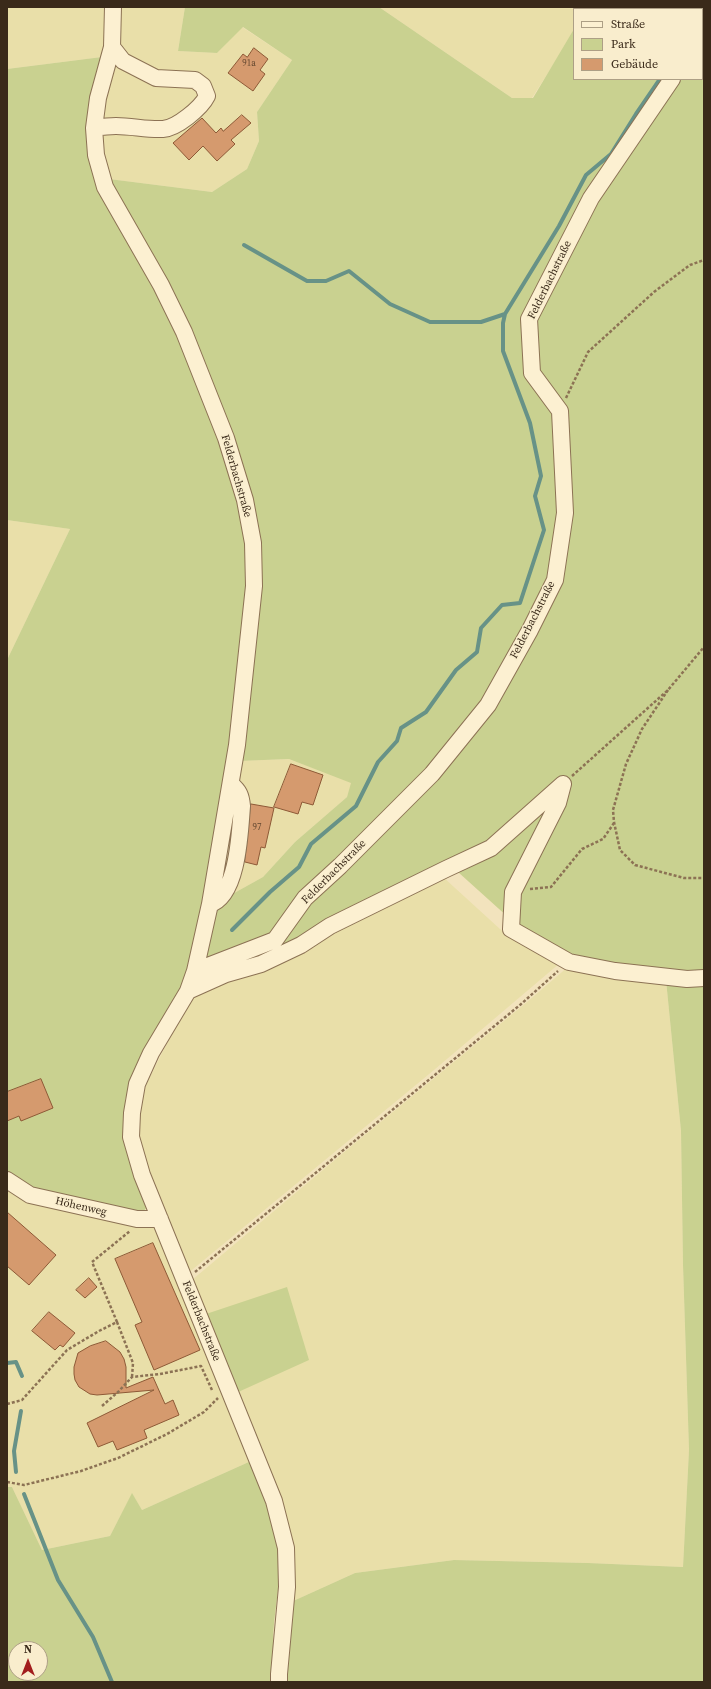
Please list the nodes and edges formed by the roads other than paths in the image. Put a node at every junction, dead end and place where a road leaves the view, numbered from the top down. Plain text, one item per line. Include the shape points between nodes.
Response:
1 (113, 7) edge
2 (112, 47) junction
3 (671, 80) edge
4 (94, 128) junction
5 (195, 971) junction
6 (704, 978) edge
7 (188, 991) junction
8 (7, 1180) edge
9 (152, 1219) junction
10 (280, 1682) edge

1 - 2 street, Felderbachstraße
2 - 4 street, Felderbachstraße via 98,98
2 - 4 street via 123,61 156,78 195,80 203,86 207,96 204,103 190,114 164,129 116,126
3 - 5 street, Felderbachstraße via 591,198 529,319 532,373 560,412 565,513 555,580 530,630 488,705 432,774 305,898 275,940
4 - 5 street, Felderbachstraße via 96,155 106,187 161,285 184,332 226,438 245,500 253,543 254,586 237,745 210,904
5 - 7 street, Felderbachstraße
6 - 7 street via 687,979 615,972 569,962 510,929 513,892 558,803 563,784 491,848 330,926 301,945 261,964 226,974
7 - 9 street, Felderbachstraße via 151,1053 137,1084 132,1113 131,1137
8 - 9 street, Höhenweg via 30,1195 137,1220
9 - 10 street, Felderbachstraße via 185,1281 222,1394 274,1501 286,1548 287,1587

